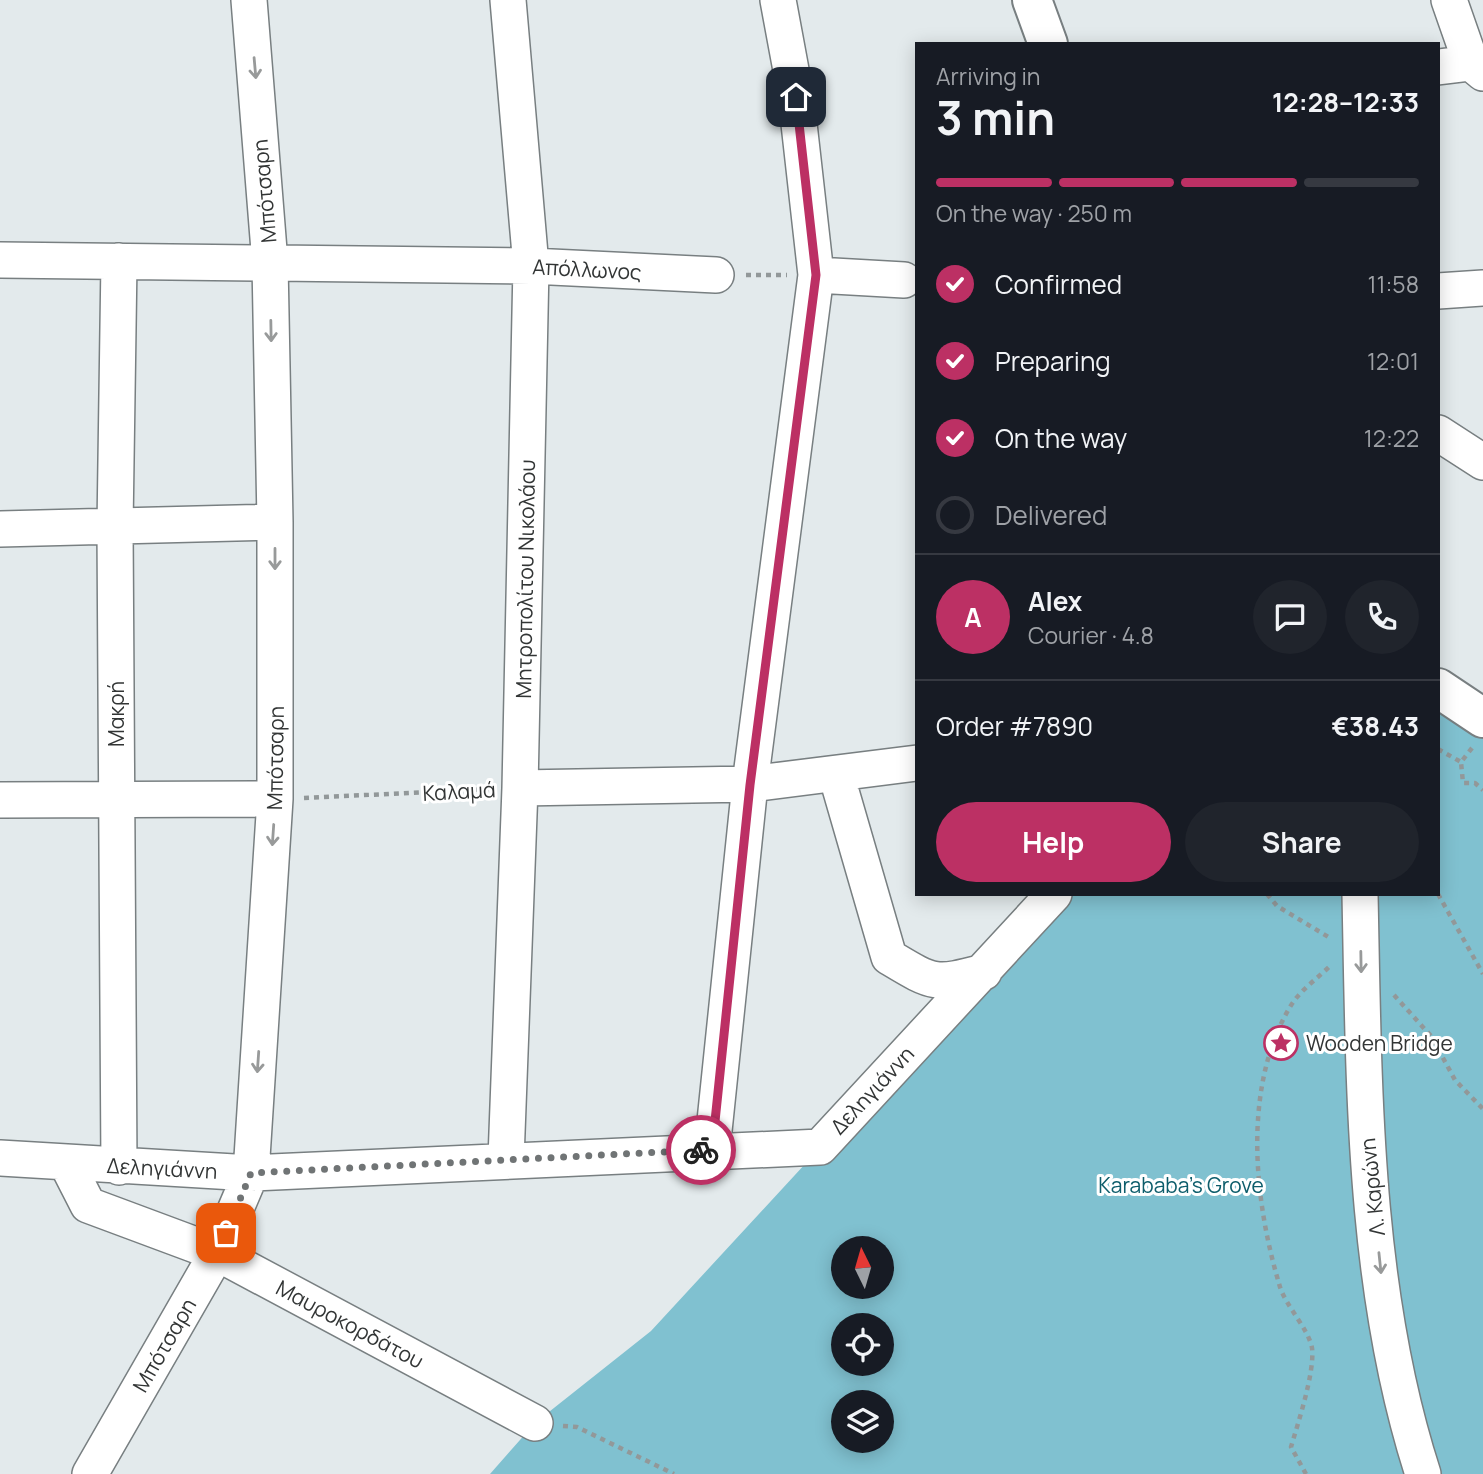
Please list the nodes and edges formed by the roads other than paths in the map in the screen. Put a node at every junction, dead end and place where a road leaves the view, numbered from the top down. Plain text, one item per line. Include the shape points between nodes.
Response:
1 (249, 0) edge
2 (508, 0) edge
3 (778, 0) edge
4 (1032, 0) edge
5 (1449, 0) edge
6 (1047, 42) edge
7 (1464, 68) edge
8 (0, 260) edge
9 (119, 261) junction
10 (270, 263) junction
11 (531, 266) junction
12 (716, 275) road end
13 (816, 275) junction
14 (904, 280) dead end
15 (1483, 288) edge
16 (1440, 291) edge
17 (1440, 434) edge
18 (1483, 462) edge
19 (275, 522) junction
20 (115, 527) junction
21 (0, 529) edge
22 (1440, 689) edge
23 (1483, 718) edge
24 (915, 764) edge
25 (836, 774) junction
26 (750, 785) junction
27 (520, 788) junction
28 (117, 797) junction
29 (275, 799) junction
30 (0, 800) edge
31 (1052, 896) edge
32 (1360, 896) edge
33 (984, 972) junction
34 (712, 1150) junction
35 (0, 1158) edge
36 (506, 1159) junction
37 (66, 1162) junction
38 (119, 1167) junction
39 (251, 1173) junction
40 (218, 1253) junction
41 (535, 1423) road end
42 (89, 1474) edge
43 (1423, 1474) edge

1 -> 10 street, Μπότσαρη
2 - 11 street, Μητροπολίτου Νικολάου
3 - 13 street via 796,97
4 - 6 street
5 - 7 street
8 - 9 street, Απόλλωνος
9 - 10 street, Απόλλωνος
9 - 20 street, Μακρή
10 - 11 street, Απόλλωνος
10 -> 19 street, Μπότσαρη
11 - 12 street, Απόλλωνος
11 - 27 street, Μητροπολίτου Νικολάου
13 - 14 street
13 - 26 street
15 - 16 street
17 - 18 street
19 - 20 street
19 -> 29 street, Μπότσαρη
20 - 21 street
20 - 28 street, Μακρή
22 - 23 street
24 - 25 street, Καλαμά
25 - 26 street, Καλαμά
25 - 33 street via 890,957 943,983
26 - 27 street, Καλαμά
26 - 34 street
27 - 36 street, Μητροπολίτου Νικολάου
28 - 29 street
28 - 30 street
28 - 38 street, Μακρή
29 -> 39 street, Μπότσαρη
31 - 33 street, Δεληγιάννη
32 -> 43 street, Λ. Καρώνη via 1366,1137 1387,1325
33 - 34 street, Δεληγιάννη via 820,1147
34 - 36 street, Δεληγιάννη
35 - 37 street, Δεληγιάννη
36 - 39 street, Δεληγιάννη
37 - 38 street, Δεληγιάννη
37 - 40 street, Μαυροκορδάτου via 88,1205
38 - 39 street, Δεληγιάννη
39 - 40 street, Μπότσαρη
40 - 41 street, Μαυροκορδάτου
40 - 42 street, Μπότσαρη

